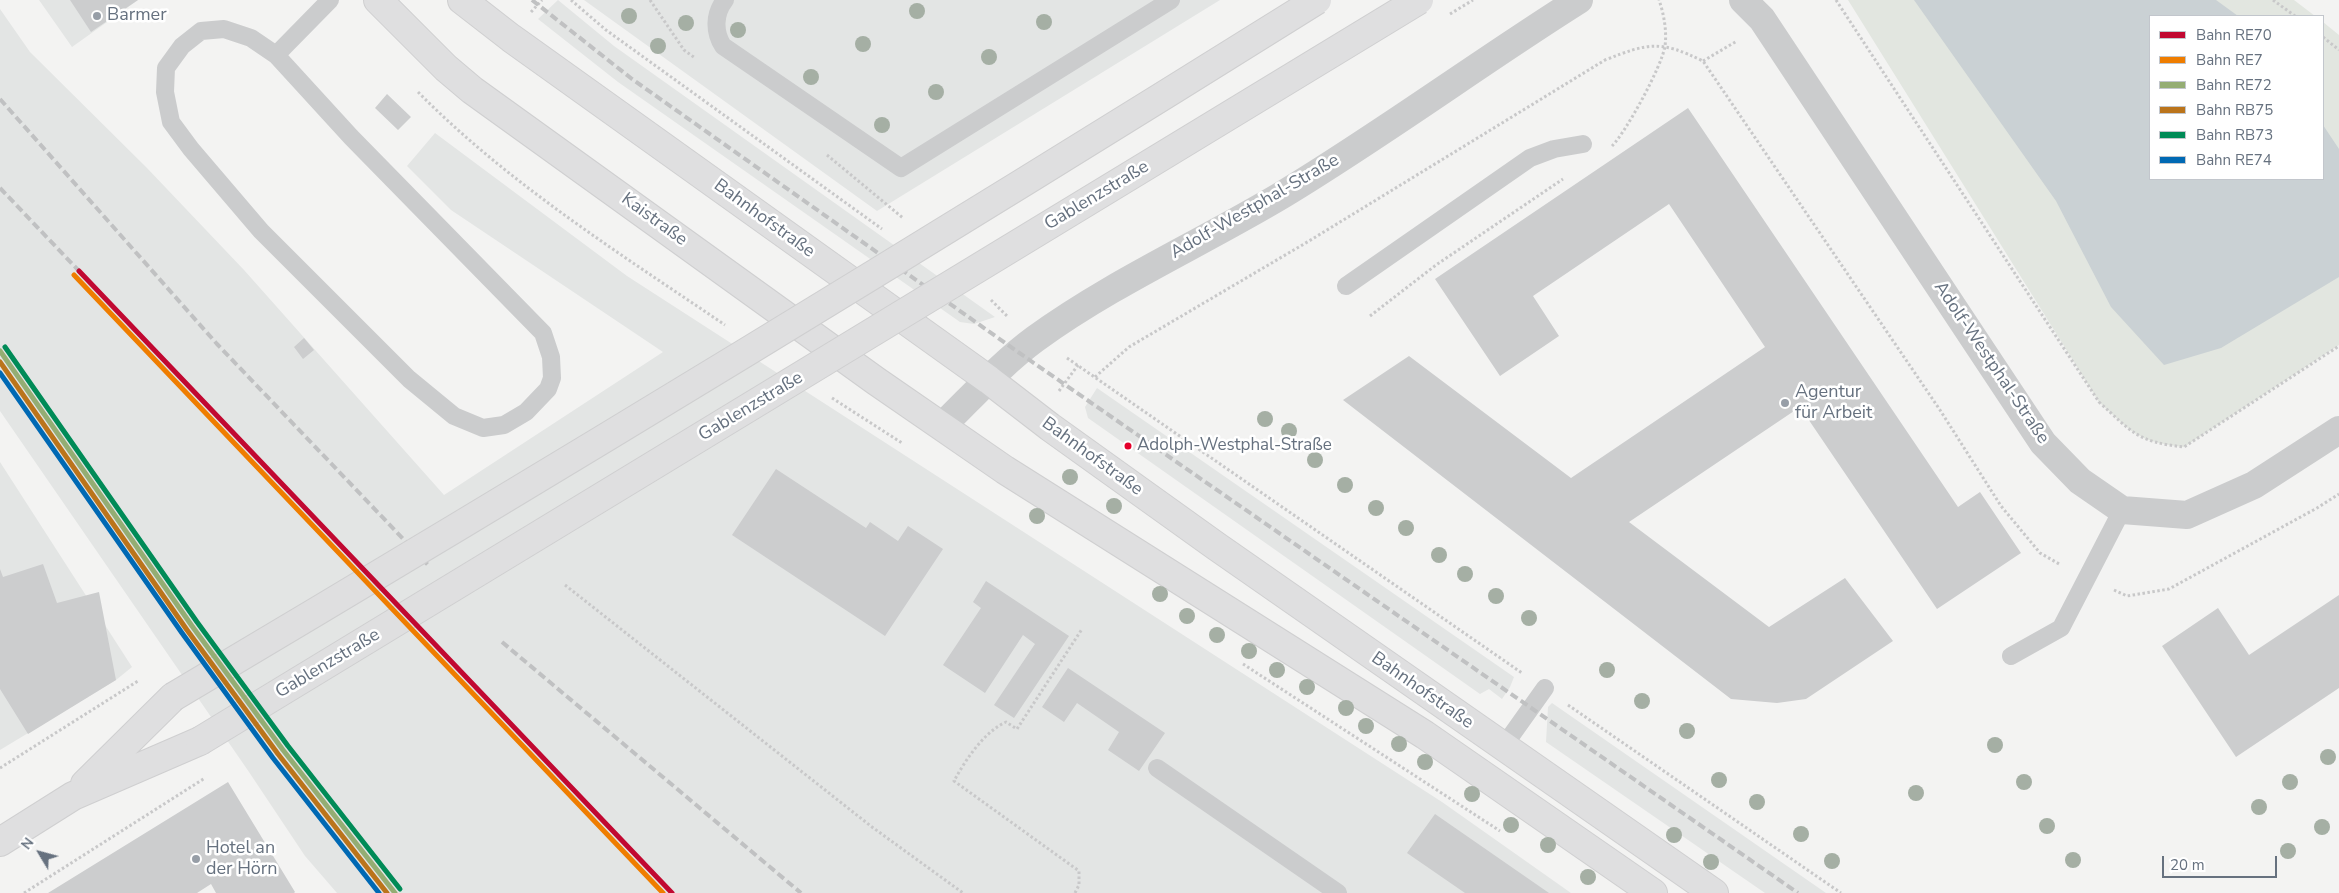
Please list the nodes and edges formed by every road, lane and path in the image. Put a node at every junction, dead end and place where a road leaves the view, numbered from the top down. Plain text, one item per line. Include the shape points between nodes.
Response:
1 (330, 0) edge
2 (378, 0) edge
3 (571, 0) edge
4 (725, 0) edge
5 (1171, 0) edge
6 (1317, 0) edge
7 (1419, 0) edge
8 (1579, 0) edge
9 (1659, 0) edge
10 (1743, 0) edge
11 (1836, 0) edge
12 (2274, 0) edge
13 (469, 6) edge
14 (2294, 15) edge
15 (2324, 39) edge
16 (1665, 46) junction
17 (2339, 50) edge
18 (276, 55) junction
19 (1582, 144) dead end
20 (885, 231) dead end
21 (1436, 265) dead end
22 (1346, 286) dead end
23 (988, 296) dead end
24 (1370, 316) dead end
25 (1037, 338) junction
26 (2339, 346) edge
27 (1095, 377) junction
28 (989, 380) junction
29 (942, 426) junction
30 (2339, 430) edge
31 (2339, 494) edge
32 (2122, 510) junction
33 (2087, 580) junction
34 (565, 585) dead end
35 (1082, 629) dead end
36 (2012, 656) dead end
37 (140, 680) dead end
38 (1545, 688) junction
39 (1503, 747) junction
40 (0, 768) edge
41 (1157, 768) dead end
42 (209, 775) dead end
43 (73, 796) junction
44 (0, 842) edge
45 (24, 893) edge
46 (963, 893) edge
47 (1075, 893) edge
48 (1338, 893) edge
49 (1653, 893) edge
50 (1714, 893) edge
51 (1841, 893) edge

1 - 18 lane
2 - 29 main road, Kaistraße via 472,90
3 - 20 path via 606,30
4 - 5 lane via 716,22 723,46 901,168
6 - 43 main road, Gablenzstraße, bridge via 523,488 173,697
7 - 43 main road, Gablenzstraße, bridge via 200,741
8 - 25 street, Adolf-Westphal-Straße via 1281,196 1157,264
9 - 16 path
10 - 32 street, Adolf-Westphal-Straße via 1762,19 2043,443 2080,481
11 - 26 path via 2099,402 2134,434 2156,444 2184,446
12 - 14 path
13 - 28 main road, Bahnhofstraße
15 - 17 path
16 - 27 path via 1638,46 1604,60 1317,236 1129,346
16 - 33 path via 1677,48 1703,61 1940,410 2001,506 2040,553
18 - 18 lane via 251,38 224,29 202,31 182,46 166,68 165,92 171,122 190,149 261,231 409,379 439,404 454,416 483,428 504,425 526,412 548,389 552,378 551,357 543,333 351,138
19 - 22 lane via 1530,158
21 - 24 path
23 - 25 path via 1000,310
25 - 27 path
25 - 28 street, Adolf-Westphal-Straße
27 - 38 path
28 - 29 street, Adolf-Westphal-Straße
28 - 39 main road, Bahnhofstraße via 1124,480
29 - 49 main road, Bahnhofstraße via 1102,532 1425,735
30 - 32 street via 2254,485 2187,515
31 - 33 path via 2169,589 2127,596
32 - 33 lane
33 - 36 lane via 2061,628
34 - 46 path via 872,827
35 - 47 path via 1017,729 1006,722 994,728 954,781 1079,871 1079,885
37 - 40 path
38 - 39 lane
38 - 51 path
39 - 50 main road, Bahnhofstraße
41 - 48 lane
42 - 45 path
43 - 44 main road, Gablenzstraße

